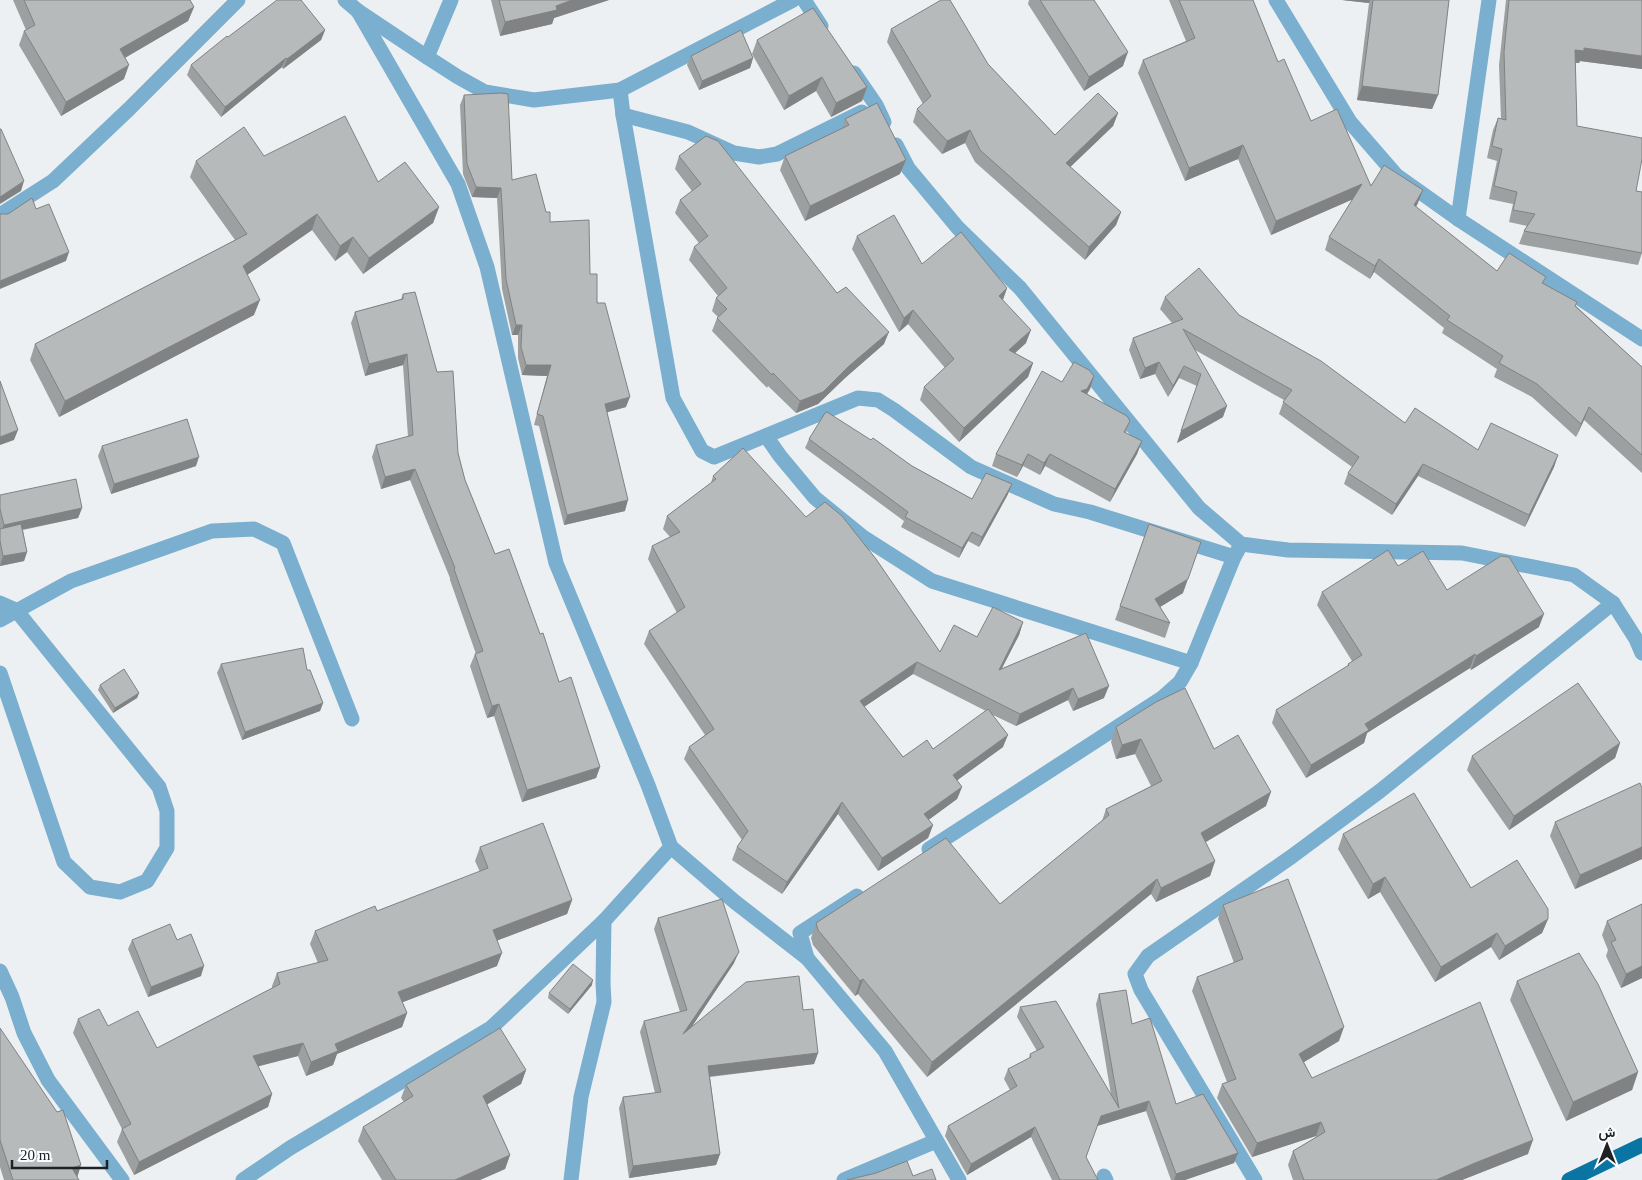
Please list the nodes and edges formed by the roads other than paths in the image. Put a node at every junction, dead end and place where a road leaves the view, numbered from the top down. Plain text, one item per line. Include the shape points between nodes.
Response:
1 (238, 0) edge
2 (345, 0) edge
3 (451, 0) edge
4 (793, 0) edge
5 (804, 0) edge
6 (1276, 0) edge
7 (1489, 0) edge
8 (358, 11) junction
9 (832, 40) edge
10 (428, 57) junction
11 (848, 65) edge
12 (620, 90) junction
13 (876, 105) junction
14 (623, 115) junction
15 (0, 216) edge
16 (1458, 219) junction
17 (1642, 339) edge
18 (766, 436) junction
19 (1238, 551) junction
20 (0, 602) edge
21 (1613, 603) junction
22 (16, 610) junction
23 (0, 620) edge
24 (1642, 653) edge
25 (1190, 663) junction
26 (0, 673) edge
27 (352, 719) dead end
28 (671, 846) junction
29 (915, 858) edge
30 (866, 890) edge
31 (604, 921) junction
32 (807, 958) junction
33 (0, 972) edge
34 (936, 1141) junction
35 (1642, 1145) edge
36 (122, 1180) edge
37 (243, 1180) edge
38 (571, 1180) edge
39 (844, 1180) edge
40 (959, 1180) edge
41 (1255, 1180) edge
42 (1569, 1180) edge

1 - 15 street via 53,181
2 - 8 street
3 - 10 street
4 - 12 street
5 - 9 street
6 - 16 street via 1350,122 1396,175
7 - 16 street
8 - 10 street
8 - 28 street via 458,184 487,267 556,564
10 - 12 street via 485,92 534,100
11 - 13 street
12 - 14 street
13 - 14 street via 777,154 759,157 734,153 688,132
13 - 19 street via 908,168 958,228 1020,288
14 - 18 street via 673,398 702,451 714,457
16 - 17 street
18 - 19 street via 858,398 878,400 971,467 1054,504
18 - 25 street via 815,498 863,537 932,582
19 - 21 street via 1462,553 1574,575
19 - 25 street
20 - 22 street
21 - 24 street
21 - 41 street via 1380,790 1148,956 1135,974 1140,990
22 - 23 street
22 - 26 street via 159,787 167,811 167,848 147,881 120,892 90,887 64,862
22 - 27 street via 71,582 212,531 254,529 283,543
25 - 29 street via 1180,682 1162,698
28 - 31 street
28 - 32 street via 735,902
30 - 32 street via 800,933
31 - 37 street via 491,1028 290,1148
31 - 38 street via 604,1002 581,1097
32 - 34 street via 885,1051
33 - 36 street via 24,1033 48,1080
34 - 39 street
34 - 40 street
35 - 42 main road

